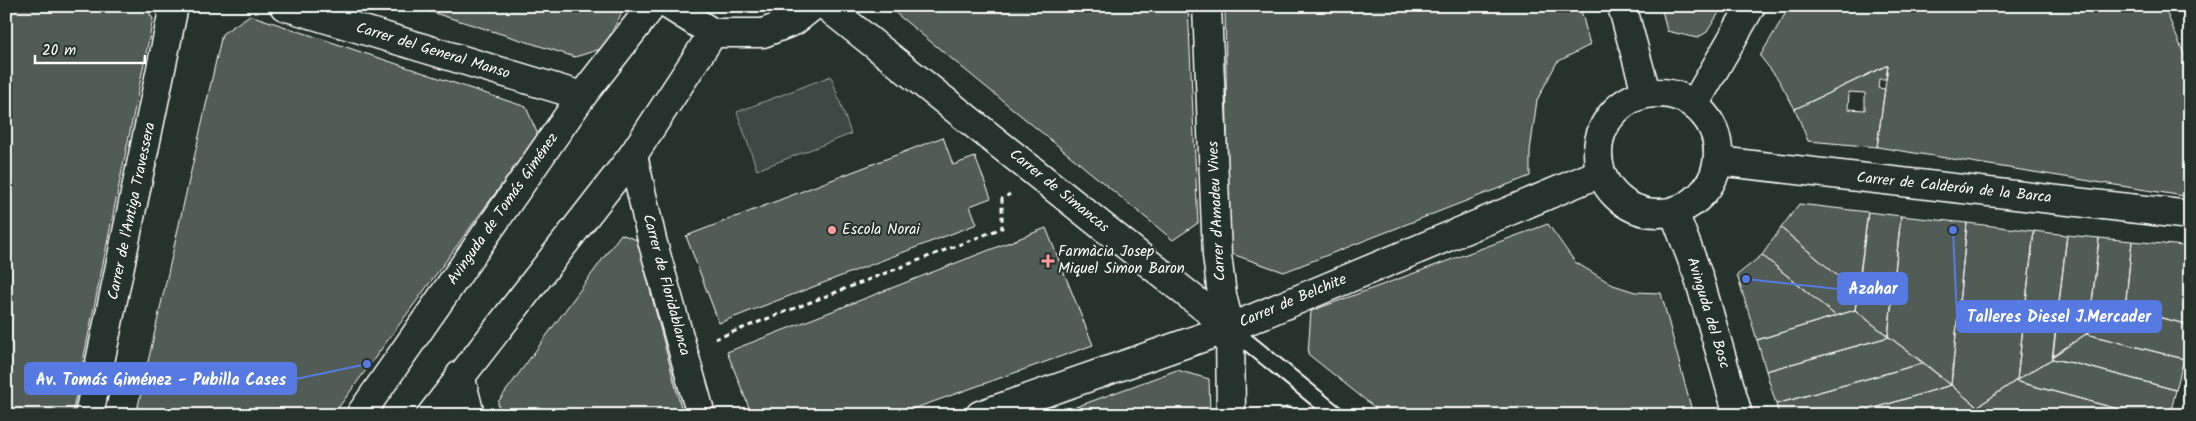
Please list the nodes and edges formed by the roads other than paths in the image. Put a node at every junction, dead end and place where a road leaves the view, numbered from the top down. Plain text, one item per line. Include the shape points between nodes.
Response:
1 (174, 6) edge
2 (284, 6) edge
3 (652, 6) edge
4 (670, 6) edge
5 (813, 6) edge
6 (826, 6) edge
7 (1207, 6) edge
8 (1622, 6) edge
9 (1751, 6) edge
10 (713, 33) junction
11 (1646, 92) junction
12 (582, 96) junction
13 (1694, 105) junction
14 (633, 155) junction
15 (1718, 161) junction
16 (1600, 173) junction
17 (1674, 212) junction
18 (2190, 215) edge
19 (1230, 328) junction
20 (460, 375) junction
21 (89, 415) edge
22 (360, 415) edge
23 (431, 415) edge
24 (470, 415) edge
25 (701, 415) edge
26 (980, 415) edge
27 (1231, 415) edge
28 (1337, 415) edge
29 (1738, 415) edge

1 - 21 street, Carrer de l'Antiga Travessera
2 - 12 street, Carrer del General Manso
3 - 12 street, Avinguda de Tomás Giménez
4 - 10 street
5 - 10 street via 794,21 763,33
6 - 19 street, Carrer de Simancas
7 - 19 street, Carrer d'Amadeu Vives via 1217,255
8 - 11 street
9 - 13 street
10 - 14 street
11 - 13 street via 1676,96
11 - 16 street via 1615,110 1602,129 1597,151
12 - 22 street, Avinguda de Tomás Giménez
13 - 15 street via 1708,120 1716,140
14 - 20 street
14 - 25 street, Carrer de Floridablanca via 652,240
15 - 17 street via 1704,194
15 - 18 street, Carrer de Calderón de la Barca
16 - 17 street via 1611,193 1629,208 1651,214
16 - 19 street, Carrer de Belchite
17 - 29 street, Avinguda del Bosc via 1699,278
19 - 26 street, Carrer de Belchite
19 - 27 street, Carrer d'Amadeu Vives
19 - 28 lane, Carrer de Simancas
20 - 23 street
20 - 24 street

